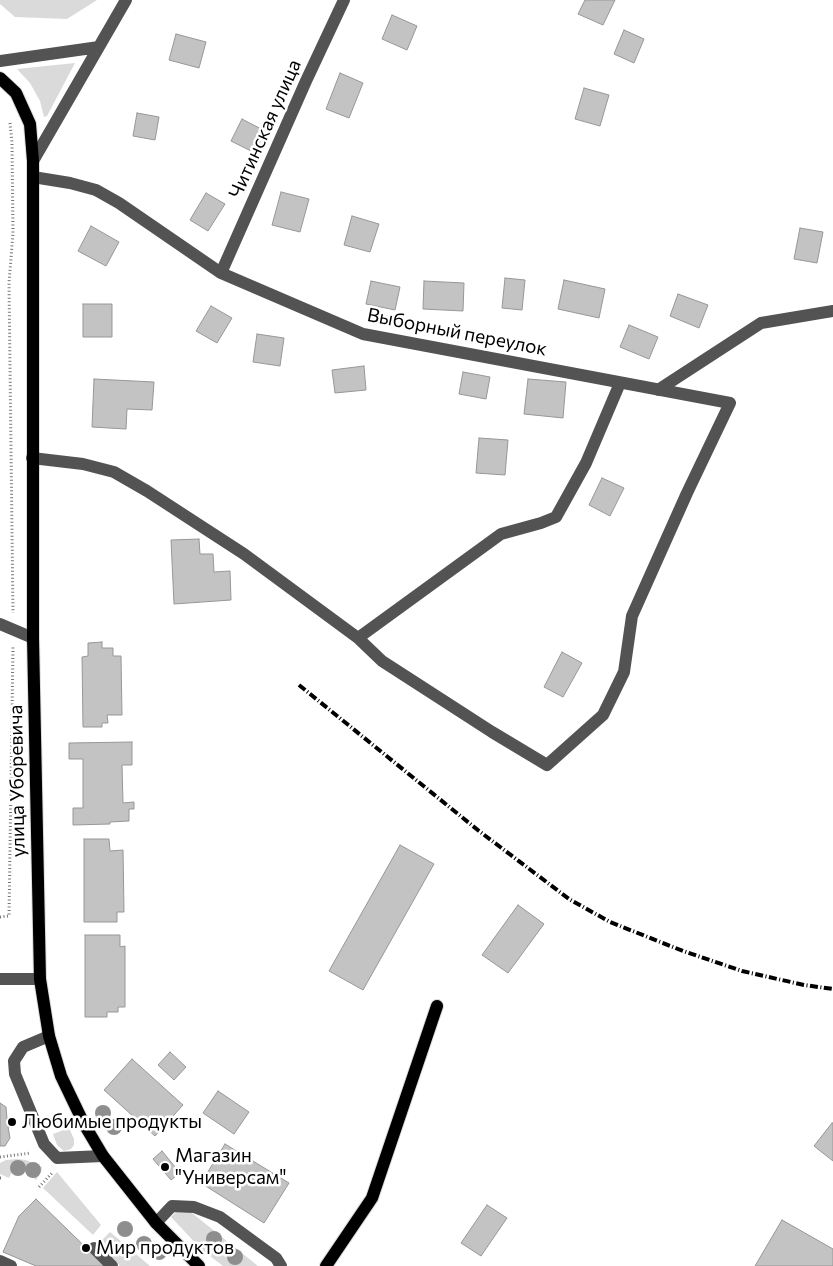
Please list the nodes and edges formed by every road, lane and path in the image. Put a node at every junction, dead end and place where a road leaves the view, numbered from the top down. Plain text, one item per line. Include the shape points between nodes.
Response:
1 (126, 0) edge
2 (344, 0) edge
3 (99, 47) junction
4 (0, 61) edge
5 (0, 78) edge
6 (9, 119) dead end
7 (33, 161) junction
8 (33, 177) junction
9 (221, 273) junction
10 (833, 310) edge
11 (620, 383) junction
12 (658, 390) junction
13 (32, 458) junction
14 (0, 624) edge
15 (13, 629) junction
16 (33, 638) junction
17 (358, 638) junction
18 (0, 916) edge
19 (0, 978) edge
20 (40, 978) junction
21 (437, 1006) dead end
22 (49, 1036) junction
23 (44, 1144) junction
24 (103, 1156) junction
25 (0, 1157) edge
26 (56, 1168) dead end
27 (39, 1188) dead end
28 (156, 1223) junction
29 (94, 1248) dead end
30 (0, 1261) edge
31 (11, 1266) edge
32 (112, 1266) edge
33 (199, 1266) edge
34 (280, 1266) edge
35 (326, 1266) edge

1 - 3 street
2 - 9 street, Читинская улица
3 - 4 street
3 - 7 street
5 - 7 main road, улица Уборевича via 16,93 30,124
6 - 15 path via 13,233 9,283
7 - 8 main road, улица Уборевича
8 - 9 street, Выборный переулок via 70,182 96,190
8 - 13 main road, улица Уборевича
9 - 11 street, Выборный переулок via 363,334
10 - 12 street via 761,323
11 - 12 street, Выборный переулок
11 - 17 street via 586,463 556,517 501,534
12 - 17 street, Выборный переулок via 730,403 632,616 624,672 603,715 547,766 382,661
13 - 16 main road, улица Уборевича
13 - 17 street via 82,464 114,472 244,554
14 - 15 street
15 - 16 street
15 - 18 path via 8,916
16 - 20 main road, улица Уборевича
19 - 20 street
20 - 22 main road, улица Уборевича
21 - 35 main road via 372,1198
22 - 23 street via 23,1047 14,1061 15,1074
22 - 24 main road, улица Уборевича via 61,1076
23 - 24 street via 57,1158
23 - 25 path via 31,1153
24 - 28 main road, улица Уборевича
26 - 27 path
28 - 33 main road, улица Уборевича
28 - 34 street via 172,1206 194,1207 220,1217 276,1258
29 - 32 street
30 - 31 street

